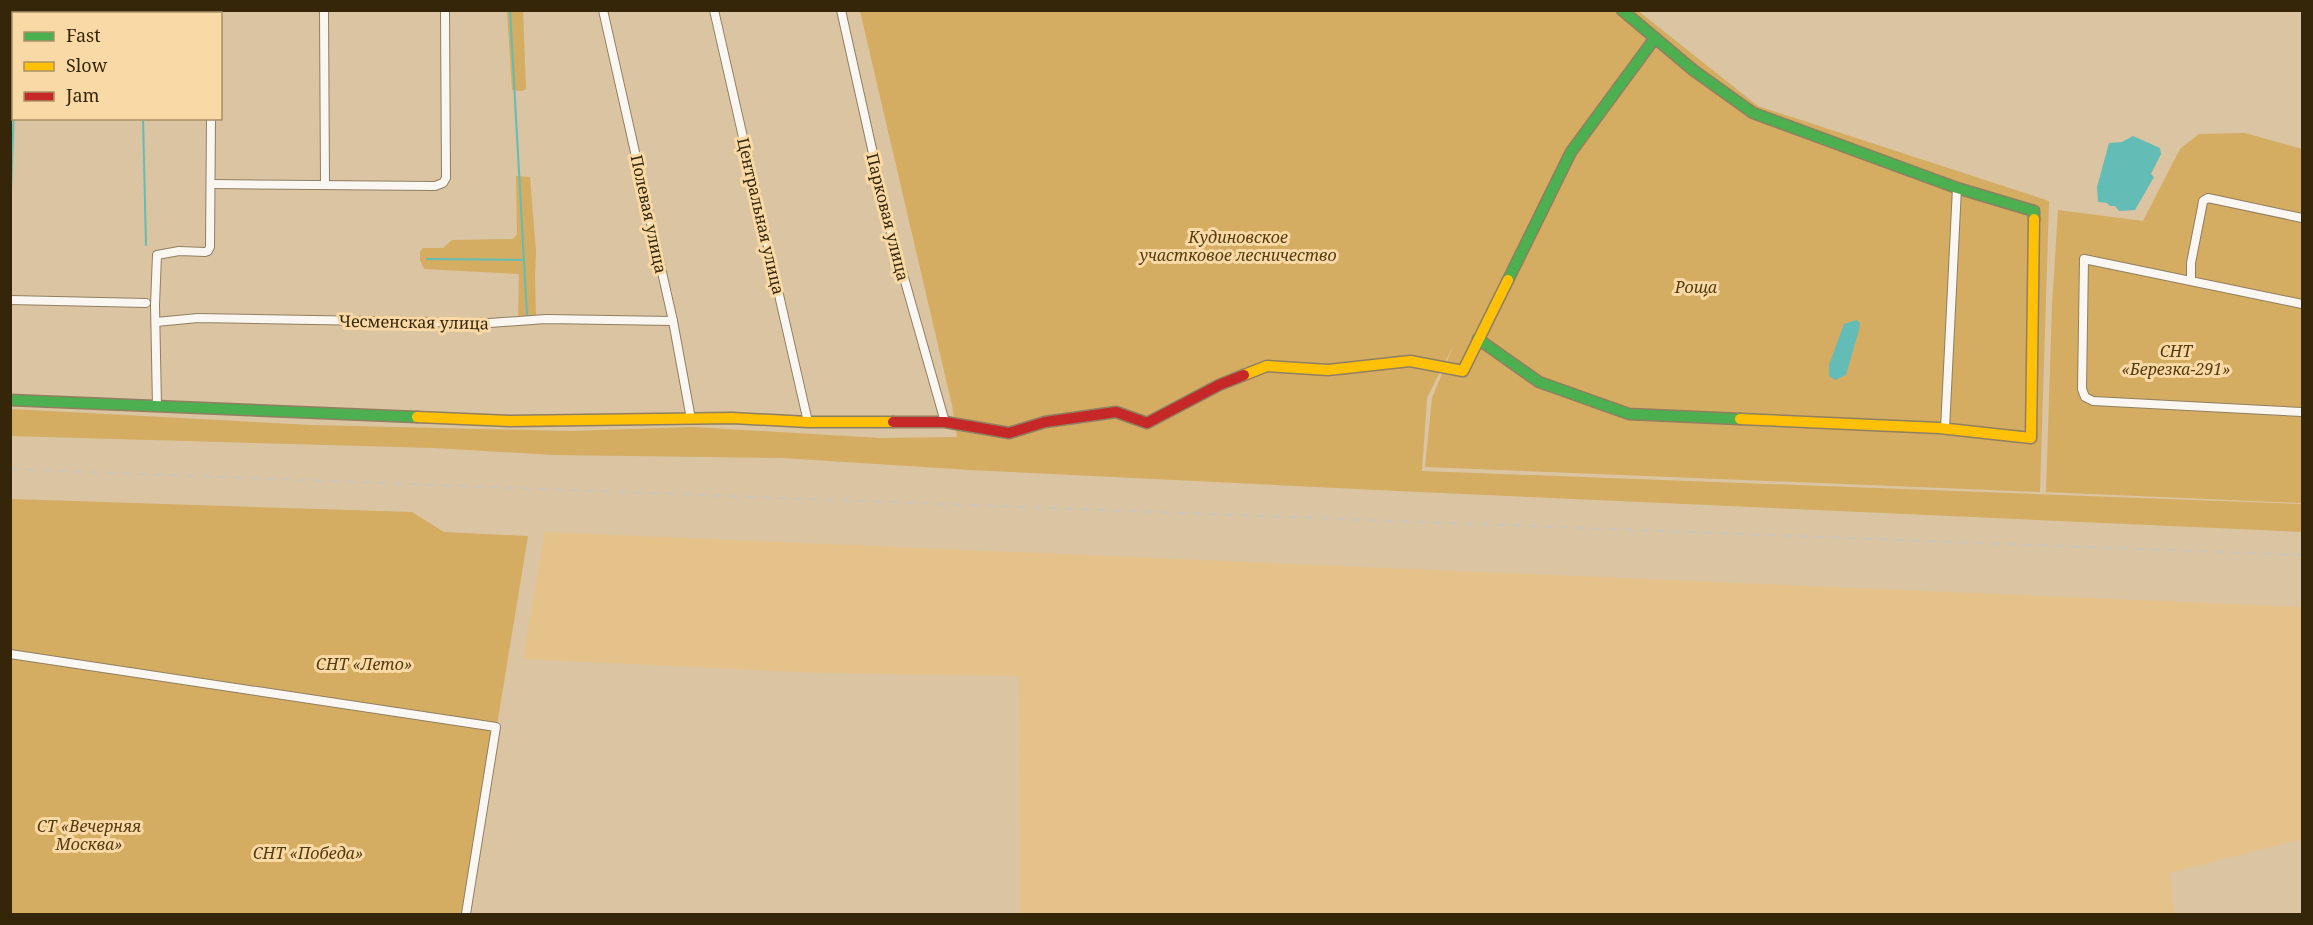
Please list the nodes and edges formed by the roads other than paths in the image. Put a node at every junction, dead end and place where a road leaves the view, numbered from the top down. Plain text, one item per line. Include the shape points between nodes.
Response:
1 (324, 10) edge
2 (445, 10) edge
3 (603, 10) edge
4 (714, 10) edge
5 (841, 10) edge
6 (1622, 10) edge
7 (1656, 38) junction
8 (211, 120) edge
9 (211, 184) junction
10 (325, 184) junction
11 (1957, 188) junction
12 (2302, 218) edge
13 (2191, 280) junction
14 (10, 300) edge
15 (146, 303) dead end
16 (2302, 304) edge
17 (673, 321) junction
18 (156, 322) junction
19 (1478, 339) junction
20 (10, 400) edge
21 (157, 406) junction
22 (2302, 412) edge
23 (691, 419) junction
24 (808, 422) junction
25 (945, 422) junction
26 (1945, 429) junction
27 (10, 654) edge
28 (466, 915) edge

1 - 10 street
2 - 10 street via 443,183
3 - 17 street, Полевая улица
4 - 24 street, Центральная улица
5 - 25 street, Парковая улица via 889,225
6 - 7 street
7 - 11 street via 1753,112
7 - 19 street via 1571,152
8 - 9 street
9 - 10 street
9 - 18 street via 208,252 157,255
11 - 26 street
11 - 26 street via 2034,211 2031,438
12 - 13 street via 2208,198 2202,207
13 - 16 street
13 - 22 street via 2084,259 2085,397 2093,401
14 - 15 street
17 - 18 street, Чесменская улица via 546,319 489,323 198,318
17 - 23 street, Полевая улица
18 - 21 street
19 - 25 street via 1463,371 1410,361 1328,370 1267,366 1219,385 1148,423 1116,412 1046,422 1009,433
19 - 26 street via 1539,382 1629,414
20 - 21 street
21 - 23 street via 510,421
23 - 24 street
24 - 25 street
27 - 28 street via 495,727

